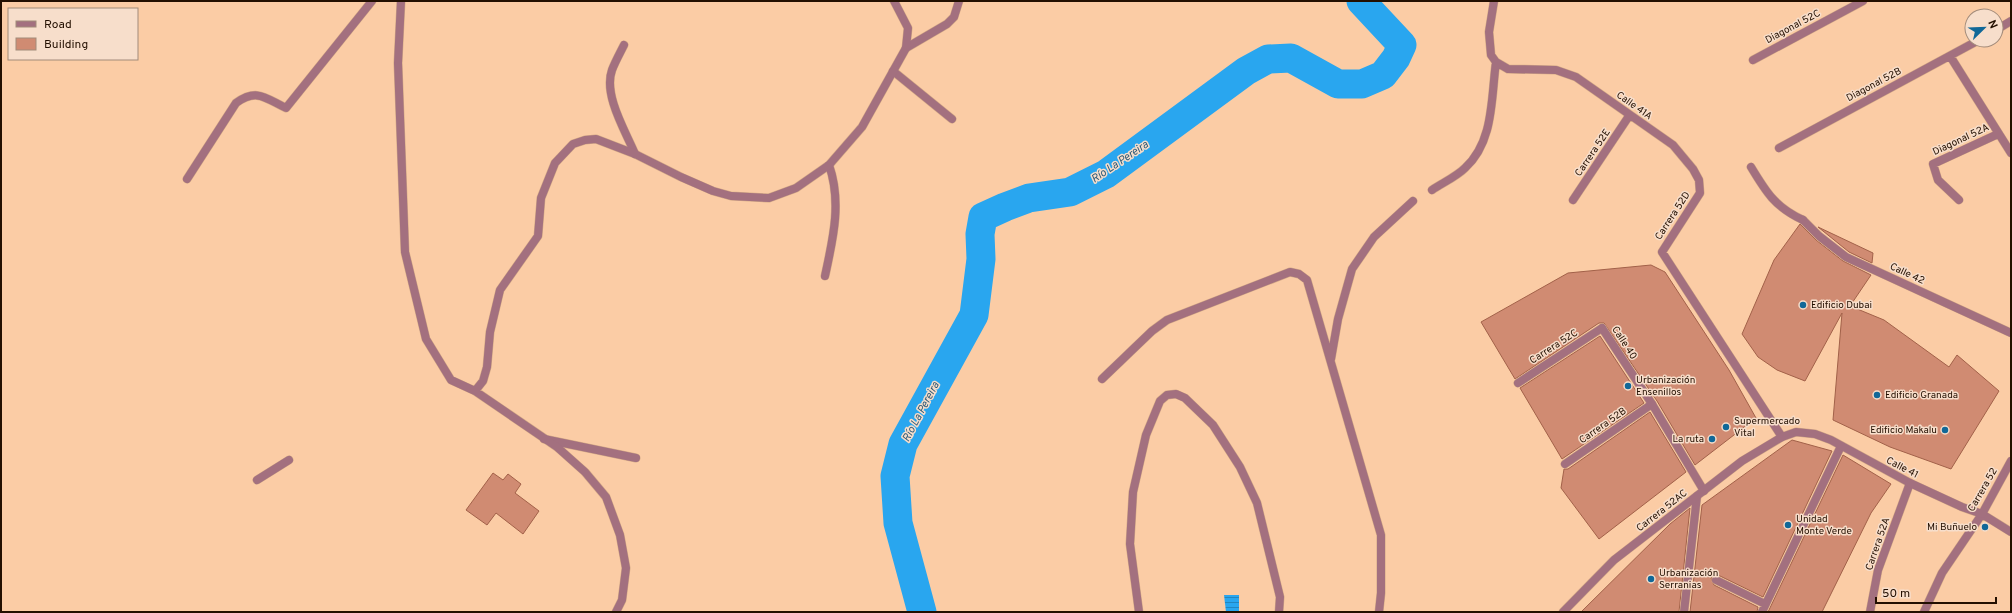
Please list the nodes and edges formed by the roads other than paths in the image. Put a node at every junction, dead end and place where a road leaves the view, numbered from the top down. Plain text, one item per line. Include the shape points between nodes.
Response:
1 (372, 1) edge
2 (401, 1) edge
3 (894, 1) edge
4 (959, 1) edge
5 (1494, 1) edge
6 (1863, 1) edge
7 (624, 45) dead end
8 (906, 48) junction
9 (1964, 48) edge
10 (1950, 56) junction
11 (1752, 60) dead end
12 (1496, 62) junction
13 (893, 70) junction
14 (1629, 116) junction
15 (952, 119) dead end
16 (1998, 134) junction
17 (1779, 148) dead end
18 (635, 154) junction
19 (2011, 154) edge
20 (829, 165) junction
21 (1751, 167) dead end
22 (1693, 169) joint
23 (187, 179) dead end
24 (1432, 190) dead end
25 (1573, 200) dead end
26 (1959, 200) dead end
27 (1413, 201) dead end
28 (825, 276) dead end
29 (1602, 328) joint
30 (2011, 333) edge
31 (1330, 362) junction
32 (1102, 380) dead end
33 (1518, 383) dead end
34 (475, 391) junction
35 (1652, 404) junction
36 (1782, 437) junction
37 (544, 438) junction
38 (1841, 446) junction
39 (636, 458) dead end
40 (289, 460) dead end
41 (2011, 461) edge
42 (1565, 464) dead end
43 (257, 480) dead end
44 (1910, 483) junction
45 (1701, 494) junction
46 (1982, 514) junction
47 (2011, 532) edge
48 (1716, 580) dead end
49 (1763, 608) edge
50 (616, 612) edge
51 (1139, 612) edge
52 (1279, 612) edge
53 (1379, 612) edge
54 (1563, 612) edge
55 (1684, 612) edge
56 (1870, 612) edge
57 (1924, 612) edge

1 - 23 street via 286,108 260,95 246,95 236,103
2 - 34 street via 398,63 405,252 426,339 451,380
3 - 8 street via 908,28
4 - 8 street via 954,17 947,24
5 - 12 street via 1489,32 1492,55
6 - 11 street, Diagonal 52C
7 - 18 street via 611,71 610,85 612,100
8 - 13 street
9 - 10 street, Diagonal 52B
10 - 16 street
10 - 17 street, Diagonal 52B
12 - 14 street, Calle 41A via 1508,69 1556,70 1576,77
12 - 24 street via 1489,129 1478,154 1465,169
13 - 15 street
13 - 20 street via 862,127
14 - 22 street, Calle 41A via 1672,145
14 - 25 street, Carrera 52E
16 - 19 street
16 - 26 street, Diagonal 52A via 1933,164 1938,180
18 - 20 street via 713,191 731,196 762,198 770,198 796,188
18 - 34 street via 596,140 585,140 572,144 555,163 541,198 538,236 500,290 490,332 487,367 483,381
20 - 28 street via 835,182 836,200 834,236
21 - 30 street, Calle 42 via 1768,195 1793,216 1803,220 1846,258
22 - 36 street, Carrera 52D via 1699,180 1700,192 1662,252
27 - 31 street via 1374,237 1352,269 1338,319
29 - 33 street, Carrera 52C
29 - 35 street, Calle 40
31 - 32 street via 1307,280 1299,274 1290,272 1167,320 1152,331
31 - 53 street via 1381,535
34 - 37 street
35 - 42 street, Carrera 52B
35 - 45 street, Calle 40
36 - 38 street, Calle 41 via 1796,432 1815,434
36 - 45 street, Carrera 52AC via 1742,461
37 - 39 street
37 - 50 street via 585,472 606,497 620,535 626,568 622,600
38 - 44 street, Calle 41
38 - 49 street
40 - 43 street
41 - 46 street, Carrera 52
44 - 46 street, Calle 41
44 - 56 street, Carrera 52A via 1878,570
45 - 54 street, Carrera 52AC via 1614,560
45 - 55 street
46 - 47 street, Calle 41
46 - 57 street, Carrera 52 via 1942,573
48 - 49 street
51 - 52 street via 1130,544 1133,492 1146,436 1160,401 1167,395 1176,394 1185,398 1213,425 1240,467 1257,503 1266,535 1280,597

